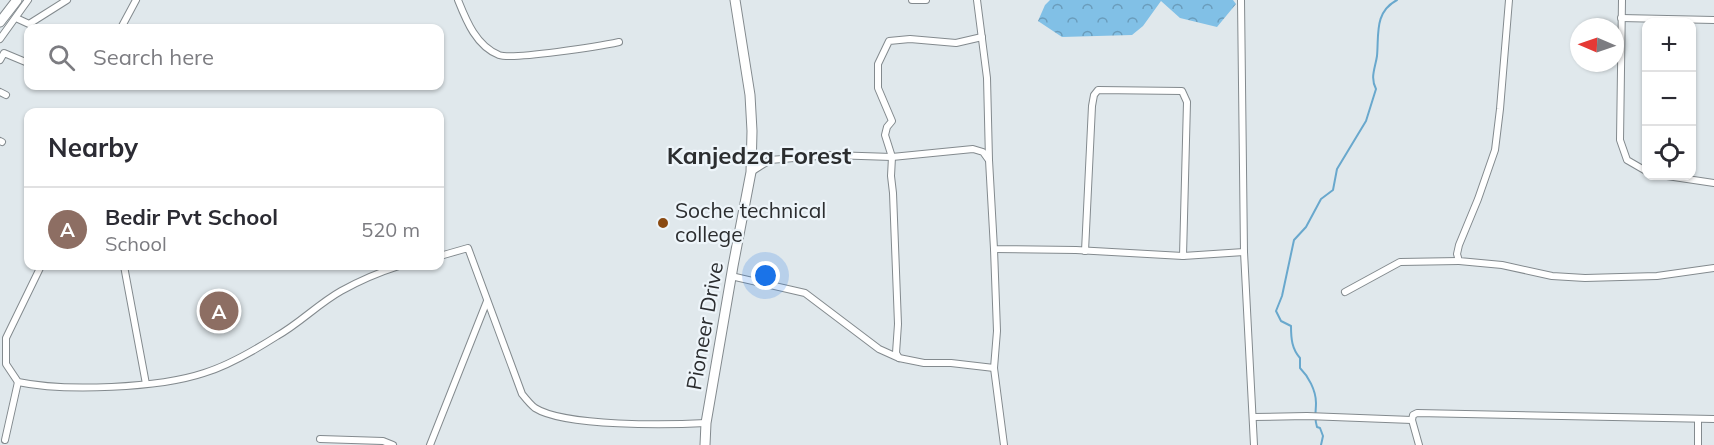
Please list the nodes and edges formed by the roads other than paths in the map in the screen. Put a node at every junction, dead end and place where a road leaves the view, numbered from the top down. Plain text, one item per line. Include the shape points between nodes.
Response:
1 (17, 0) edge
2 (28, 0) edge
3 (67, 0) edge
4 (136, 0) edge
5 (458, 0) edge
6 (735, 0) edge
7 (912, 0) edge
8 (926, 0) edge
9 (977, 0) edge
10 (1241, 0) edge
11 (1509, 0) edge
12 (1622, 0) edge
13 (16, 18) junction
14 (1621, 18) edge
15 (1624, 18) edge
16 (1714, 20) edge
17 (0, 22) edge
18 (123, 24) edge
19 (982, 37) junction
20 (0, 39) edge
21 (619, 42) dead end
22 (0, 60) edge
23 (24, 61) edge
24 (1621, 72) edge
25 (892, 157) junction
26 (989, 160) junction
27 (1642, 168) edge
28 (751, 172) junction
29 (1694, 180) edge
30 (1714, 183) edge
31 (994, 249) junction
32 (1085, 251) junction
33 (1245, 252) junction
34 (444, 254) edge
35 (1183, 256) junction
36 (1459, 261) junction
37 (1714, 268) edge
38 (39, 270) edge
39 (125, 270) edge
40 (390, 270) edge
41 (731, 276) junction
42 (1345, 292) dead end
43 (488, 301) junction
44 (0, 333) edge
45 (6, 338) junction
46 (899, 358) junction
47 (994, 368) junction
48 (18, 382) junction
49 (146, 384) junction
50 (1253, 417) junction
51 (1698, 419) junction
52 (1714, 419) edge
53 (1412, 420) junction
54 (706, 423) junction
55 (320, 439) dead end
56 (5, 440) dead end
57 (393, 445) edge
58 (430, 445) edge
59 (705, 445) edge
60 (1004, 445) edge
61 (1254, 445) edge
62 (1419, 445) edge
63 (1698, 445) edge

1 - 17 street
2 - 13 street
3 - 13 street via 29,24
4 - 18 street
5 - 21 street via 467,24 481,42 499,55
6 - 28 street, Pioneer Drive via 750,95
7 - 8 street
9 - 19 street
10 - 33 street
11 - 36 street via 1495,150 1459,245
12 - 14 street
13 - 20 street
15 - 16 street
19 - 25 street via 956,43 910,39 887,43 878,64 878,88 892,119 885,135
19 - 26 street
22 - 23 street via 4,53
24 - 27 street via 1620,140 1627,160
25 - 26 street via 973,149 983,152
25 - 28 street via 831,155 770,160
25 - 46 street
26 - 31 street
28 - 41 street, Pioneer Drive
29 - 30 street
31 - 32 street
31 - 47 street
32 - 35 street
32 - 35 street via 1094,95 1098,90 1182,91 1187,102
33 - 35 street
33 - 50 street
34 - 43 street via 468,248
36 - 37 street via 1585,278 1657,276
36 - 42 street via 1400,262
38 - 45 street
39 - 49 street
40 - 49 street via 342,291 245,355 205,373
41 - 46 street via 805,293 879,349
41 - 54 street, Pioneer Drive
43 - 54 street via 522,394 535,408 564,417 607,422
43 - 58 street
44 - 45 street
45 - 48 street via 6,364
46 - 47 street
47 - 60 street
48 - 49 street via 71,387
48 - 56 street
50 - 53 street
50 - 61 street
51 - 52 street
51 - 53 street via 1417,413
51 - 63 street
53 - 62 street
54 - 59 street, Pioneer Drive
55 - 57 street via 383,441

